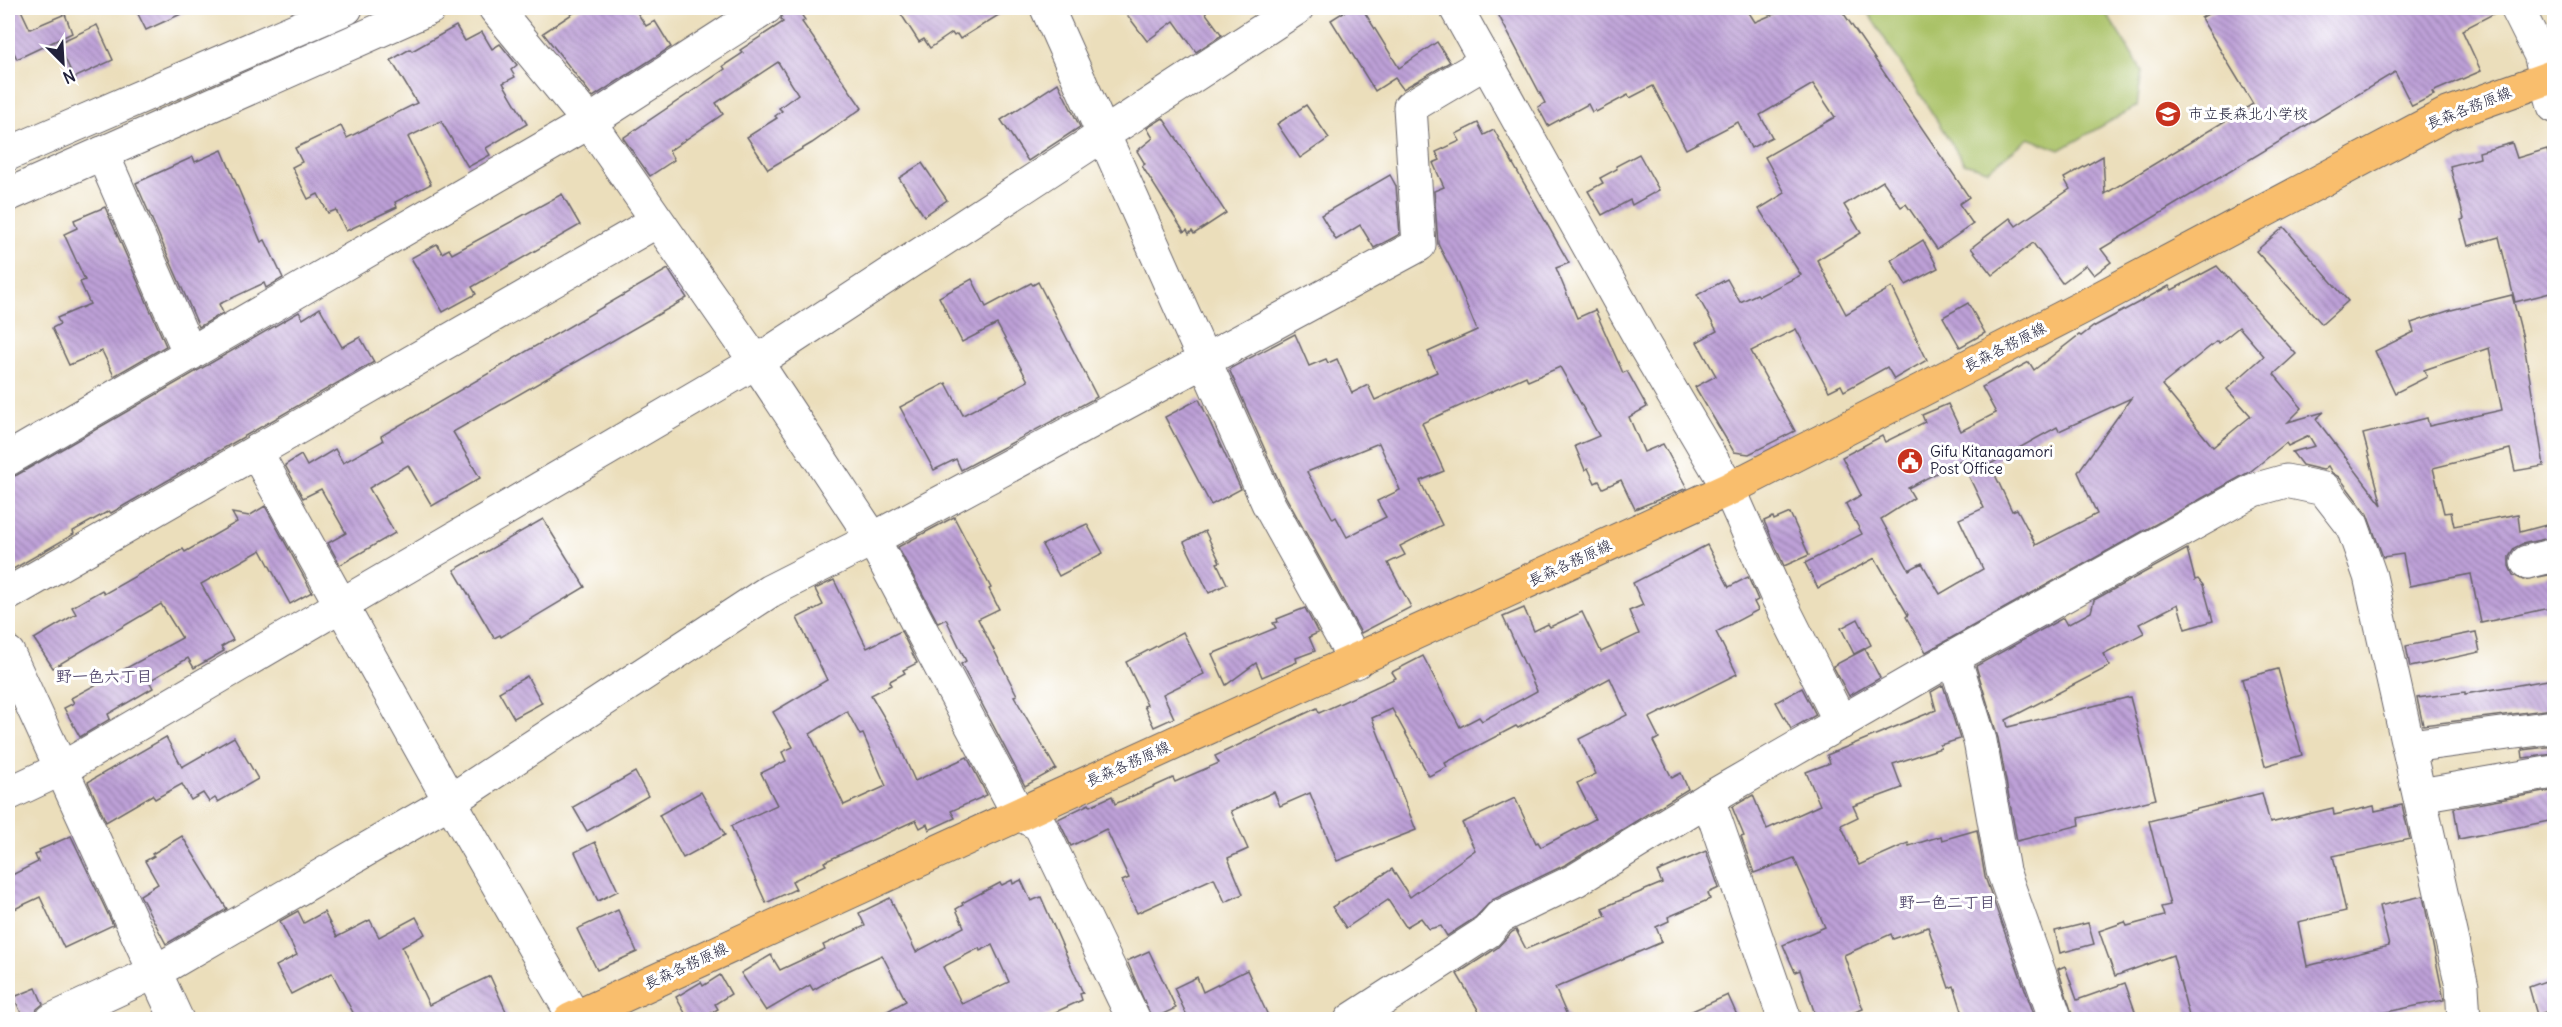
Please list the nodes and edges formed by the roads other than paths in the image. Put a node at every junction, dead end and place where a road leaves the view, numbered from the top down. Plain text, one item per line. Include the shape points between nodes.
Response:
1 (346, 8) edge
2 (430, 8) edge
3 (495, 8) edge
4 (766, 8) edge
5 (1047, 8) edge
6 (1297, 8) edge
7 (2517, 8) edge
8 (1462, 10) edge
9 (1486, 62) junction
10 (2551, 87) edge
11 (589, 122) junction
12 (1103, 134) junction
13 (102, 153) junction
14 (8, 154) edge
15 (8, 195) edge
16 (657, 221) junction
17 (190, 354) junction
18 (1203, 361) junction
19 (756, 362) junction
20 (256, 452) junction
21 (8, 459) edge
22 (1729, 489) junction
23 (873, 538) junction
24 (8, 594) edge
25 (343, 604) junction
26 (8, 652) edge
27 (1954, 657) junction
28 (1356, 662) junction
29 (1841, 723) junction
30 (2554, 727) edge
31 (2410, 746) junction
32 (63, 768) junction
33 (2554, 772) edge
34 (8, 794) edge
35 (2420, 795) junction
36 (1708, 799) junction
37 (450, 801) junction
38 (1018, 813) junction
39 (155, 972) junction
40 (572, 1018) edge
41 (52, 1020) edge
42 (177, 1020) edge
43 (1134, 1020) edge
44 (1351, 1020) edge
45 (1785, 1020) edge
46 (2056, 1020) edge
47 (2464, 1020) edge

1 - 14 street
2 - 13 street
3 - 11 street
4 - 11 street
5 - 12 street
6 - 12 street
7 - 10 street
8 - 9 street
9 - 18 street via 1410,106 1419,245
9 - 22 street
10 - 22 main road, 長森各務原線 via 2445,115
11 - 16 street
11 - 17 street
12 - 18 street
12 - 19 street
13 - 15 street
13 - 17 street
16 - 19 street
16 - 20 street
17 - 21 street
18 - 23 street
18 - 28 street via 1268,503
19 - 23 street
19 - 25 street
20 - 24 street
20 - 25 street
22 - 28 main road, 長森各務原線
22 - 29 street
23 - 37 street via 770,591
23 - 38 street
25 - 32 street
25 - 37 street
26 - 32 street
27 - 29 street
27 - 31 street via 2254,490 2286,481 2324,489 2352,525 2370,576
27 - 46 street via 1980,741 2003,871
28 - 38 main road, 長森各務原線
29 - 36 street
30 - 31 street
31 - 35 street
32 - 34 street
32 - 39 street
33 - 35 street
35 - 47 street via 2462,986
36 - 44 street via 1576,880 1500,917 1487,932
36 - 45 street
37 - 39 street
37 - 40 street
38 - 40 main road, 長森各務原線
38 - 43 street via 1040,825
39 - 41 street
39 - 42 street

